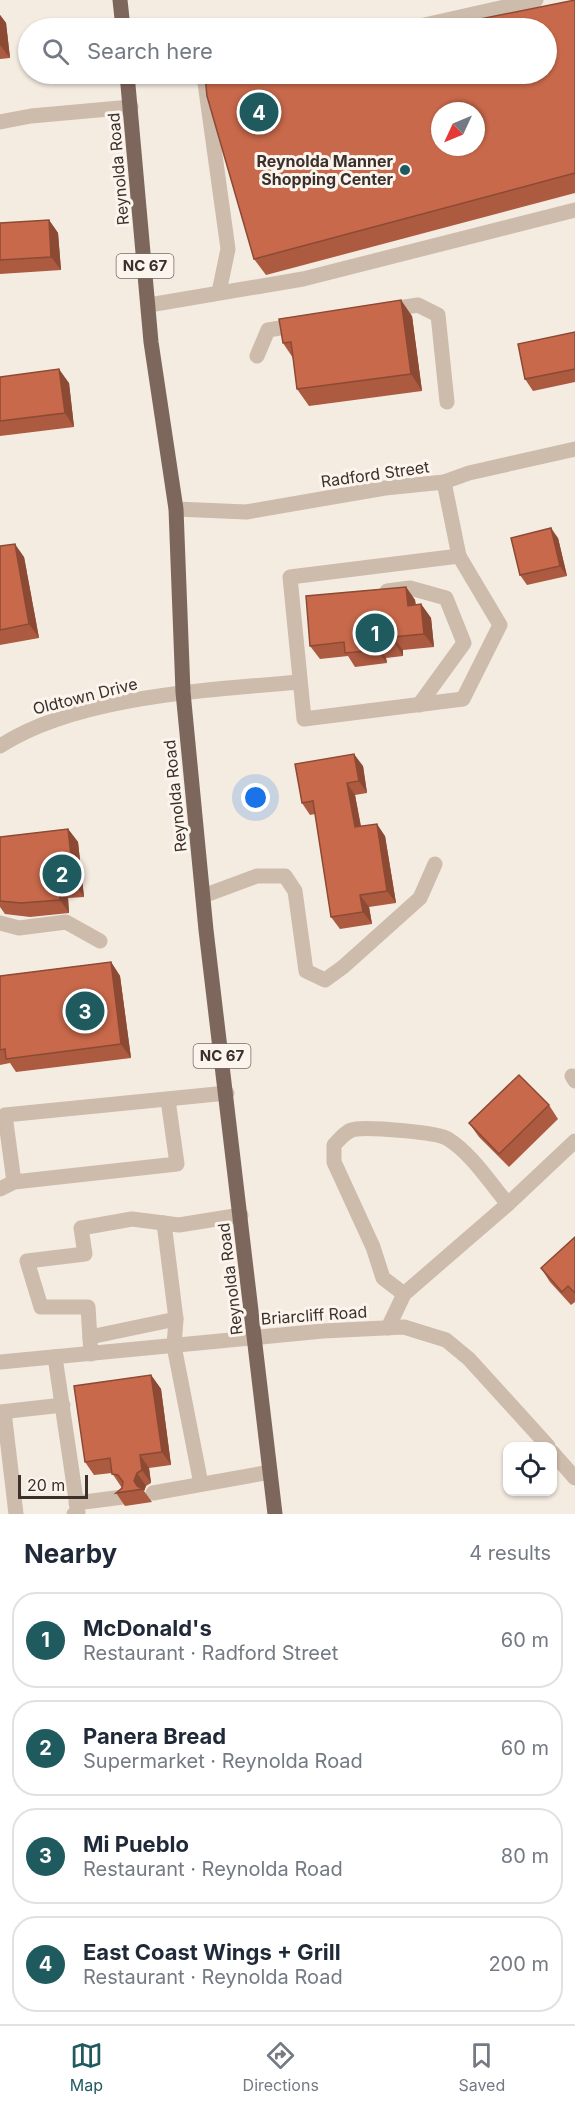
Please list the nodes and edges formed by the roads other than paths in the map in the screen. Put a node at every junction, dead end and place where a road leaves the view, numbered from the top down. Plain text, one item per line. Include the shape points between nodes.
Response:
1 (120, 0) edge
2 (536, 0) edge
3 (122, 18) edge
4 (456, 18) edge
5 (128, 84) edge
6 (205, 84) edge
7 (131, 106) junction
8 (0, 122) edge
9 (575, 210) edge
10 (219, 292) junction
11 (149, 305) junction
12 (374, 312) edge
13 (310, 323) edge
14 (257, 356) dead end
15 (447, 402) dead end
16 (575, 449) edge
17 (444, 482) junction
18 (176, 508) junction
19 (459, 556) junction
20 (375, 592) edge
21 (299, 682) junction
22 (183, 692) junction
23 (419, 705) junction
24 (0, 746) edge
25 (435, 864) dead end
26 (203, 896) junction
27 (0, 923) edge
28 (100, 941) dead end
29 (227, 1093) junction
30 (168, 1100) junction
31 (3, 1115) edge
32 (575, 1141) edge
33 (14, 1182) junction
34 (0, 1190) edge
35 (508, 1204) junction
36 (241, 1215) junction
37 (164, 1223) junction
38 (404, 1294) junction
39 (176, 1319) junction
40 (388, 1328) junction
41 (90, 1337) junction
42 (255, 1337) junction
43 (174, 1346) junction
44 (91, 1353) junction
45 (55, 1357) junction
46 (0, 1362) edge
47 (63, 1404) junction
48 (2, 1412) edge
49 (544, 1442) edge
50 (557, 1458) edge
51 (270, 1472) junction
52 (575, 1478) edge
53 (201, 1484) junction
54 (153, 1493) dead end
55 (123, 1497) edge
56 (75, 1508) edge
57 (16, 1514) edge
58 (275, 1514) edge

1 - 3 main road
2 - 4 street
5 - 7 main road, Reynolda Road / NC 67
6 - 10 street via 228,249
7 - 8 street
7 - 11 main road, Reynolda Road / NC 67
9 - 10 street via 303,279
10 - 11 street
11 - 18 main road, Reynolda Road / NC 67
12 - 15 street via 418,305 438,315
13 - 14 street via 268,330
16 - 17 street, Radford Street
17 - 18 street, Radford Street via 246,512
17 - 19 street
18 - 22 main road, Reynolda Road / NC 67
19 - 21 street via 290,577 298,601
19 - 23 street via 500,625 463,699
20 - 23 street via 410,588 446,598 464,644
21 - 22 street, Oldtown Drive
21 - 23 street via 304,718
22 - 24 street, Oldtown Drive via 86,711 23,731
22 - 26 main road, Reynolda Road / NC 67
25 - 26 street via 420,898 325,980 306,971 295,891 285,876 257,876
26 - 29 main road, Reynolda Road / NC 67
27 - 28 street via 19,928 66,922
29 - 30 street
29 - 36 main road, Reynolda Road / NC 67
30 - 31 street
30 - 33 street via 177,1164
31 - 33 street
32 - 35 street
33 - 34 street
35 - 38 street
35 - 38 street via 463,1150 446,1137 426,1132 356,1129 344,1134 334,1145 334,1162 383,1278
36 - 37 street via 179,1225
36 - 42 main road, Reynolda Road / NC 67
37 - 39 street
37 - 41 street via 132,1219 81,1228 85,1254 27,1261 41,1307 88,1307
38 - 40 street
39 - 41 street
39 - 43 street
40 - 42 street, Briarcliff Road
40 - 49 street, Briarcliff Road via 404,1327 446,1340 469,1359
41 - 44 street
42 - 43 street, Briarcliff Road
42 - 51 main road, Reynolda Road / NC 67
43 - 44 street, Briarcliff Road
43 - 53 street
44 - 45 street, Briarcliff Road
45 - 46 street, Briarcliff Road
45 - 47 street
47 - 48 street
47 - 56 street
48 - 57 street
50 - 52 street
51 - 53 street
51 - 58 main road, Reynolda Road / NC 67
53 - 54 street
55 - 56 street

